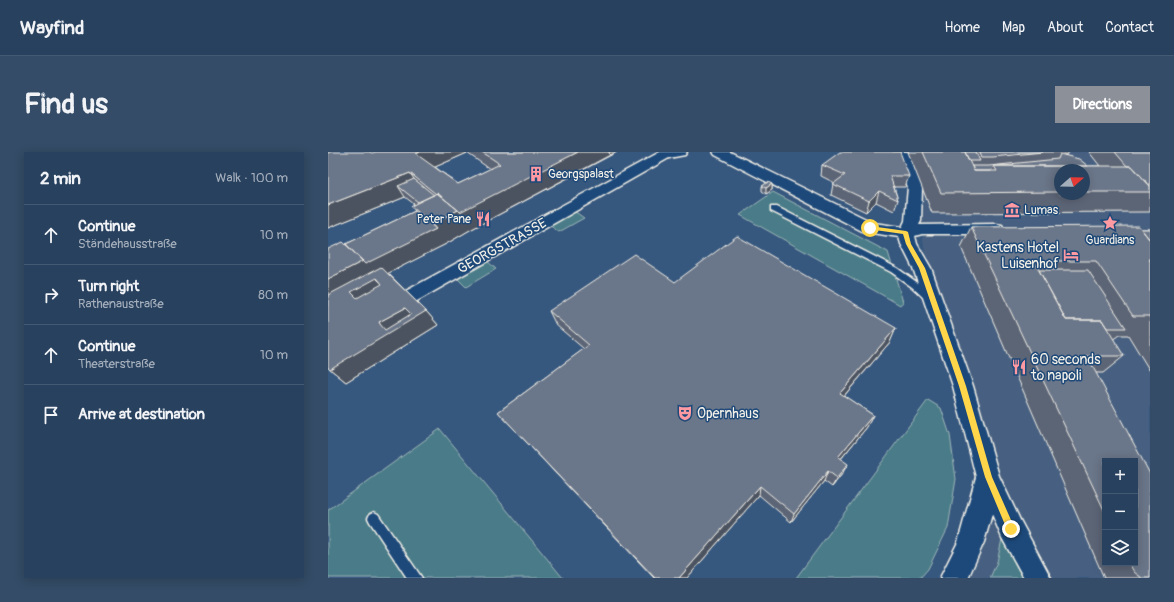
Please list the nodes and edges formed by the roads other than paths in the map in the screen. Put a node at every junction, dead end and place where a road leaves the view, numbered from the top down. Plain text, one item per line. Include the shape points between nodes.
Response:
1 (676, 152) edge
2 (680, 152) edge
3 (720, 152) edge
4 (901, 152) edge
5 (774, 209) dead end
6 (1010, 229) edge
7 (906, 232) junction
8 (934, 302) junction
9 (377, 316) edge
10 (988, 477) junction
11 (374, 518) dead end
12 (415, 578) edge
13 (953, 578) edge
14 (1038, 578) edge

1 - 2 street
1 - 9 street, GEORGSTRASSE via 665,155
3 - 7 street via 870,228
4 - 7 street via 915,187 913,221
5 - 8 lane via 894,270 916,285
6 - 7 street via 922,229
7 - 8 street
8 - 10 street via 963,386
10 - 13 street via 977,526
10 - 14 street via 1011,529
11 - 12 lane

